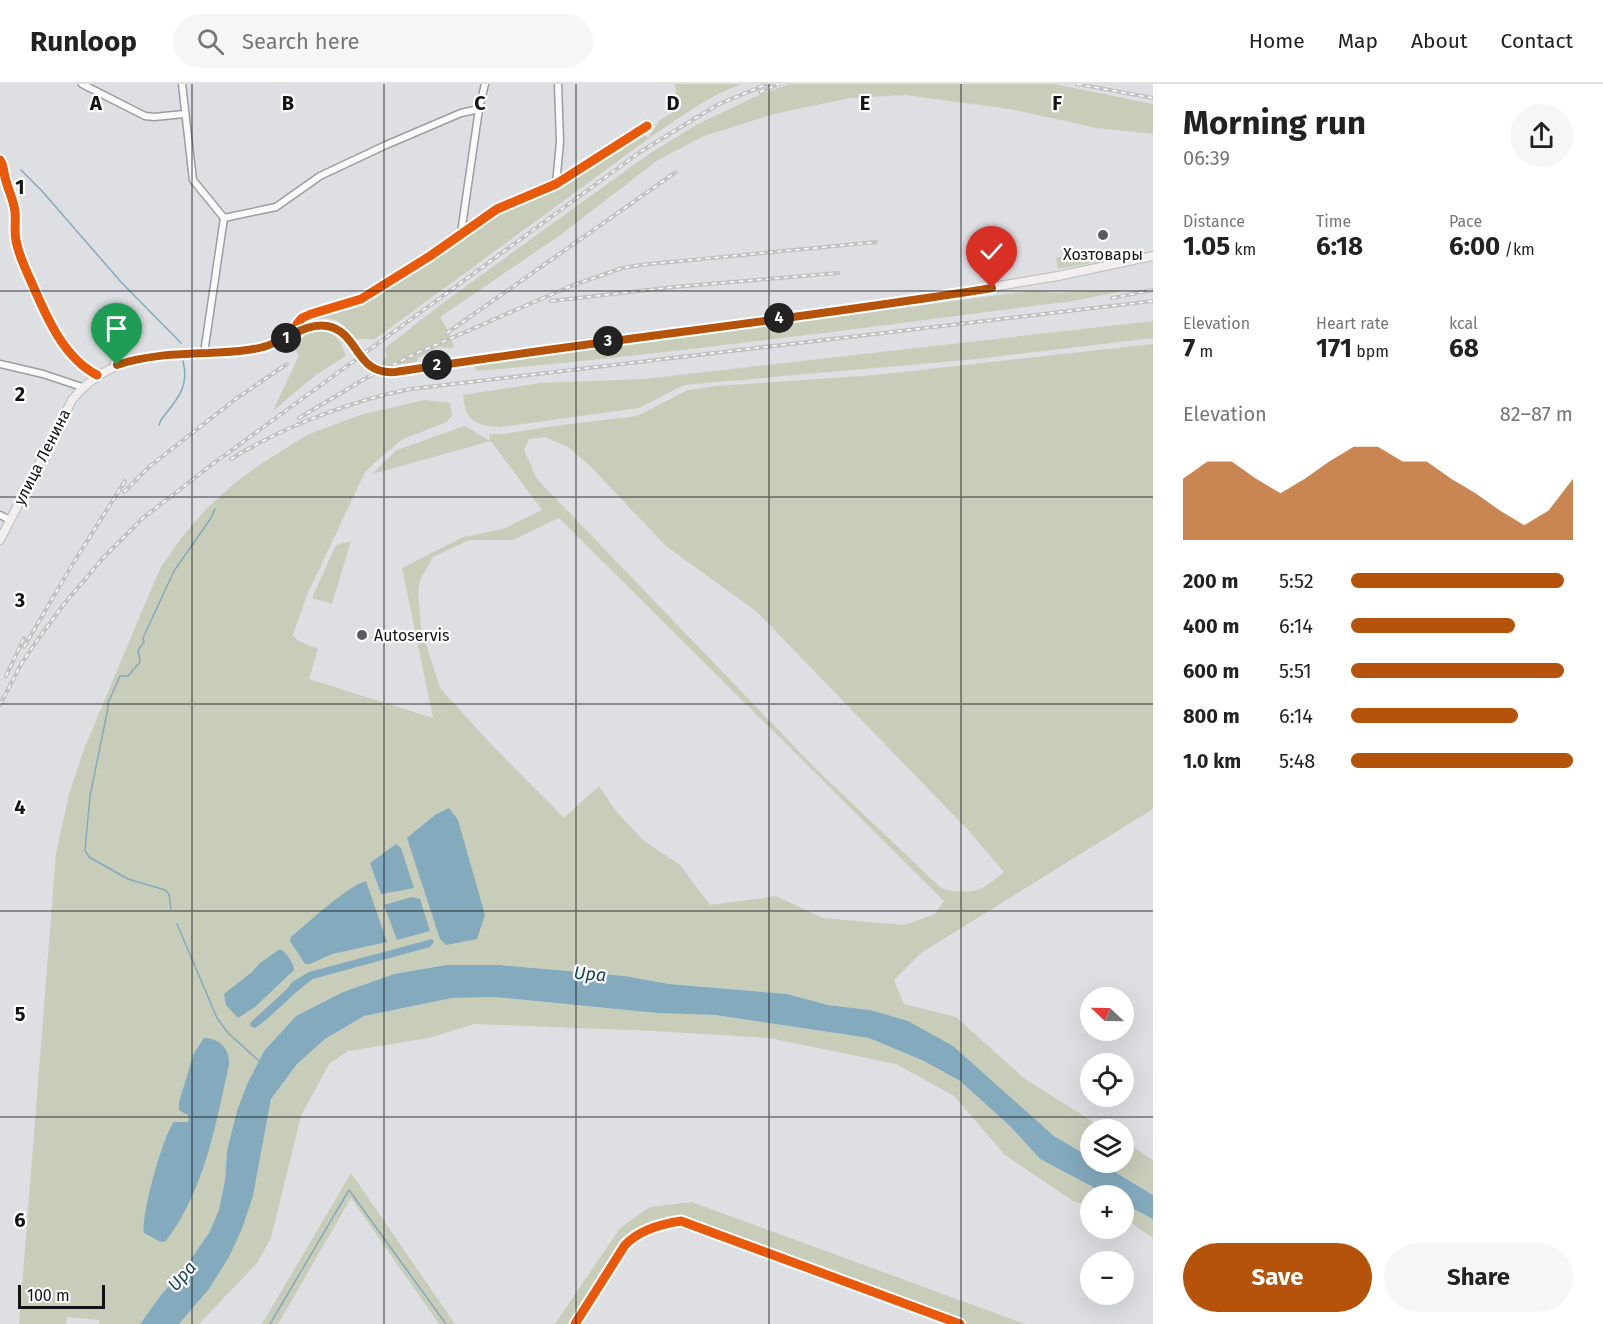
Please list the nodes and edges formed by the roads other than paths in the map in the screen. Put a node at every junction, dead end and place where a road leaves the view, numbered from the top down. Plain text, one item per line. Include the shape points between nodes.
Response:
1 (82, 84) edge
2 (182, 84) edge
3 (485, 84) edge
4 (558, 84) edge
5 (479, 110) junction
6 (184, 114) junction
7 (647, 126) dead end
8 (0, 160) edge
9 (3, 181) edge
10 (556, 184) junction
11 (224, 218) junction
12 (461, 233) junction
13 (1153, 256) edge
14 (298, 332) junction
15 (204, 353) junction
16 (0, 364) edge
17 (97, 375) junction
18 (82, 387) junction
19 (0, 515) edge
20 (10, 520) junction
21 (0, 540) edge
22 (575, 1324) edge
23 (960, 1324) edge

1 - 6 street via 145,116
2 - 6 street
3 - 5 street
4 - 10 street via 560,142
5 - 11 street via 461,113 329,172 276,207
5 - 12 street
6 - 11 street via 193,180
7 - 10 street
8 - 9 street
9 - 17 street via 15,212 17,249 49,319 72,354
10 - 12 street via 497,209
11 - 15 street
12 - 14 street via 361,299 303,318 297,324
13 - 14 main road, улица Ленина via 879,306 395,372 369,367 345,336 331,327 315,326
14 - 15 main road, улица Ленина via 258,349
15 - 17 main road, улица Ленина via 140,358
16 - 18 street
17 - 18 main road, улица Ленина
18 - 20 main road, улица Ленина via 66,408
19 - 20 street
20 - 21 main road, улица Ленина
22 - 23 street via 633,1237 664,1223 681,1221

